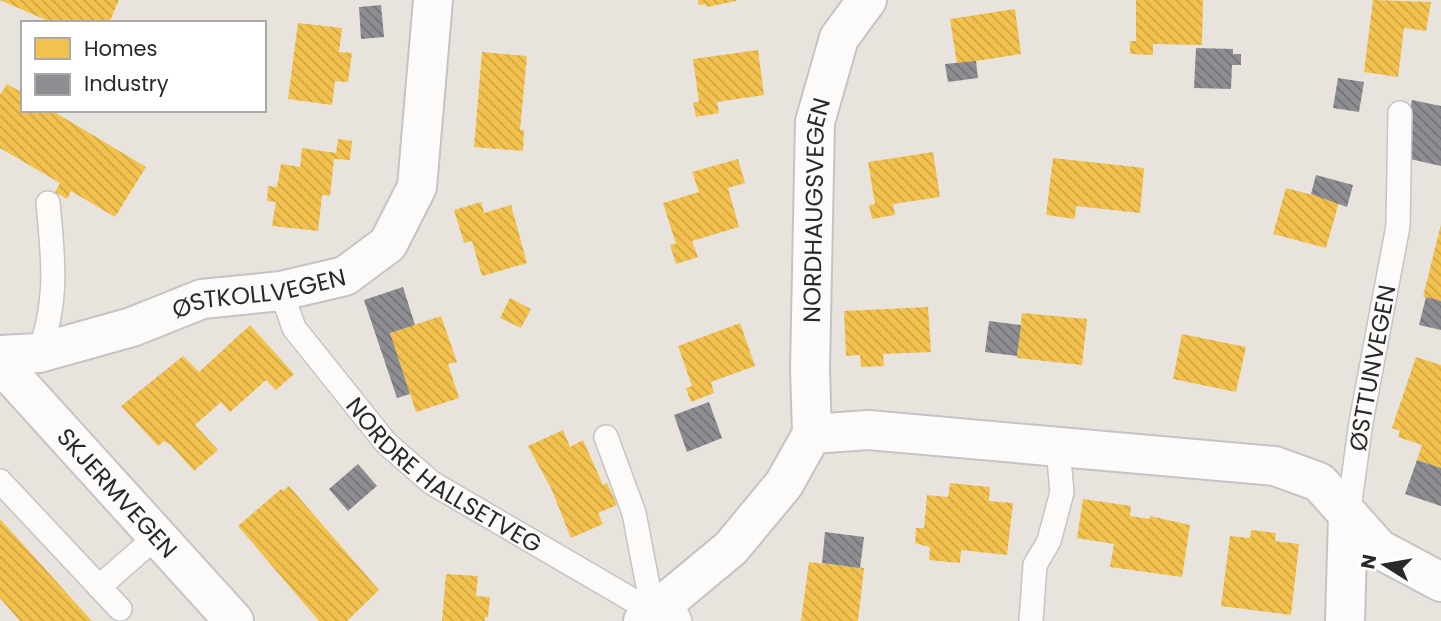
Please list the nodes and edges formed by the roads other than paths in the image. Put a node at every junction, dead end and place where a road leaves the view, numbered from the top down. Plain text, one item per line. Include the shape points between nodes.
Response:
1 (433, 0) edge
2 (867, 0) edge
3 (1400, 113) dead end
4 (48, 203) dead end
5 (281, 291) junction
6 (39, 353) junction
7 (0, 355) edge
8 (0, 363) edge
9 (812, 434) junction
10 (606, 437) dead end
11 (1058, 449) junction
12 (0, 481) edge
13 (1348, 516) junction
14 (157, 536) junction
15 (1441, 582) edge
16 (99, 587) junction
17 (120, 609) dead end
18 (662, 613) edge
19 (234, 621) edge
20 (1031, 621) edge
21 (1345, 621) edge

1 - 5 street, ØSTKOLLVEGEN via 417,187 388,244 345,276
2 - 9 street, NORDHAUGSVEGEN via 839,38 815,122
3 - 13 lane, ØSTTUNVEGEN via 1398,226
4 - 6 lane via 55,281 50,323
5 - 6 street, ØSTKOLLVEGEN via 202,299 132,327
5 - 18 lane, NORDRE HALLSETVEG via 294,328 386,443 413,467 432,483
6 - 7 street, ØSTKOLLVEGEN
8 - 14 street, SKJERMVEGEN
9 - 11 street via 868,430
9 - 18 street via 784,484 731,548
10 - 18 lane via 634,513
11 - 13 street via 1275,466 1319,482
11 - 20 lane via 1062,492 1049,541 1035,565
12 - 16 lane
13 - 15 street via 1379,549
13 - 21 street, ØSTTUNVEGEN
14 - 16 lane
14 - 19 street, SKJERMVEGEN
16 - 17 lane

